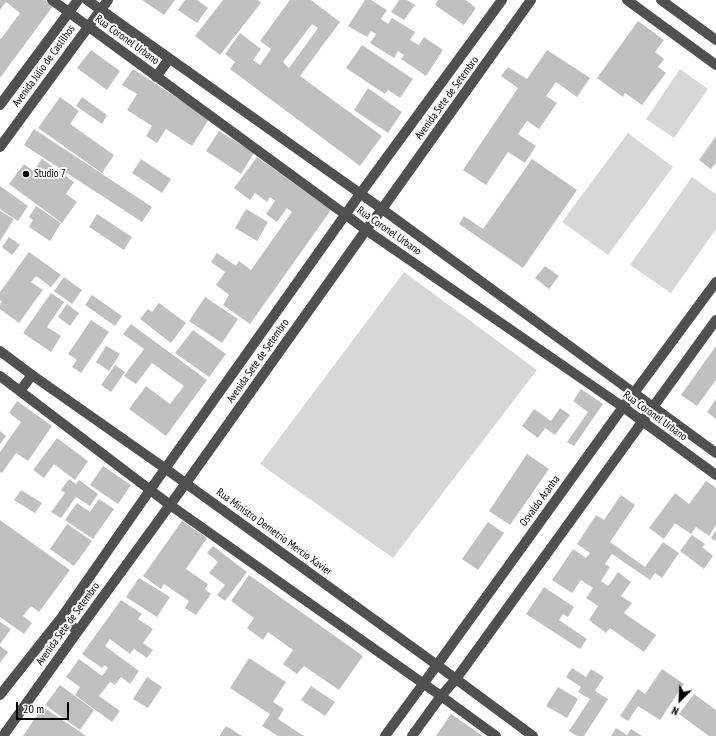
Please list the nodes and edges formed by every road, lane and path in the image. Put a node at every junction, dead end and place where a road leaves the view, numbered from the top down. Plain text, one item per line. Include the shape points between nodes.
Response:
1 (52, 0) edge
2 (78, 0) edge
3 (87, 0) edge
4 (108, 0) edge
5 (502, 0) edge
6 (531, 0) edge
7 (627, 0) edge
8 (661, 0) edge
9 (101, 10) junction
10 (68, 13) junction
11 (88, 27) junction
12 (716, 40) edge
13 (169, 59) junction
14 (716, 65) edge
15 (156, 76) junction
16 (0, 105) edge
17 (0, 147) edge
18 (360, 194) junction
19 (382, 209) junction
20 (346, 214) junction
21 (366, 230) junction
22 (716, 282) edge
23 (716, 320) edge
24 (0, 351) edge
25 (32, 375) junction
26 (0, 376) edge
27 (20, 391) junction
28 (634, 392) junction
29 (623, 407) junction
30 (654, 407) junction
31 (643, 421) junction
32 (716, 453) edge
33 (166, 468) junction
34 (716, 475) edge
35 (186, 483) junction
36 (150, 490) junction
37 (170, 505) junction
38 (61, 618) junction
39 (78, 631) junction
40 (438, 665) junction
41 (456, 679) junction
42 (423, 684) junction
43 (0, 695) edge
44 (442, 696) junction
45 (3, 736) edge
46 (385, 736) edge
47 (412, 736) edge
48 (496, 736) edge
49 (533, 736) edge

1 - 10 street, Rua Coronel Urbano
2 - 10 street, Avenida Júlio de Castilhos
3 - 9 street, Rua Coronel Urbano
4 - 9 street, Avenida Júlio de Castilhos
5 - 18 street, Avenida Sete de Setembro
6 - 19 street, Avenida Sete de Setembro
7 - 14 street
8 - 12 street
9 - 11 street, Avenida Júlio de Castilhos
9 - 13 street, Rua Coronel Urbano
10 - 11 street, Rua Coronel Urbano
10 - 16 street, Avenida Júlio de Castilhos
11 - 15 street, Rua Coronel Urbano
11 - 17 street, Avenida Júlio de Castilhos
13 - 15 street
13 - 18 street, Rua Coronel Urbano
15 - 20 street, Rua Coronel Urbano
18 - 19 street, Rua Coronel Urbano
18 - 20 street, Avenida Sete de Setembro
19 - 21 street, Avenida Sete de Setembro
19 - 28 street, Rua Coronel Urbano
20 - 21 street, Rua Coronel Urbano
20 - 33 street, Avenida Sete de Setembro
21 - 29 street, Rua Coronel Urbano
21 - 35 street, Avenida Sete de Setembro
22 - 28 street, Osvaldo Aranha
23 - 30 street
24 - 25 street, Rua Ministro Demetrio Mercio Xavier
25 - 27 street
25 - 33 street, Rua Ministro Demetrio Mercio Xavier
26 - 27 street
27 - 36 street
28 - 29 street, Osvaldo Aranha
28 - 30 street, Rua Coronel Urbano
29 - 31 street, Rua Coronel Urbano
29 - 40 street, Osvaldo Aranha
30 - 31 street
30 - 32 street, Rua Coronel Urbano
31 - 34 street, Rua Coronel Urbano
31 - 41 street
33 - 35 street, Rua Ministro Demetrio Mercio Xavier
33 - 36 street, Avenida Sete de Setembro
35 - 37 street, Avenida Sete de Setembro
35 - 40 street, Rua Ministro Demetrio Mercio Xavier
36 - 37 street
36 - 38 street, Avenida Sete de Setembro
37 - 39 street, Avenida Sete de Setembro
37 - 42 street
38 - 39 street
38 - 43 street, Avenida Sete de Setembro
39 - 45 street, Avenida Sete de Setembro
40 - 41 street, Rua Ministro Demetrio Mercio Xavier
40 - 42 street, Osvaldo Aranha
41 - 44 street
41 - 49 street, Rua Ministro Demetrio Mercio Xavier
42 - 44 street
42 - 46 street, Osvaldo Aranha
44 - 47 street
44 - 48 street

